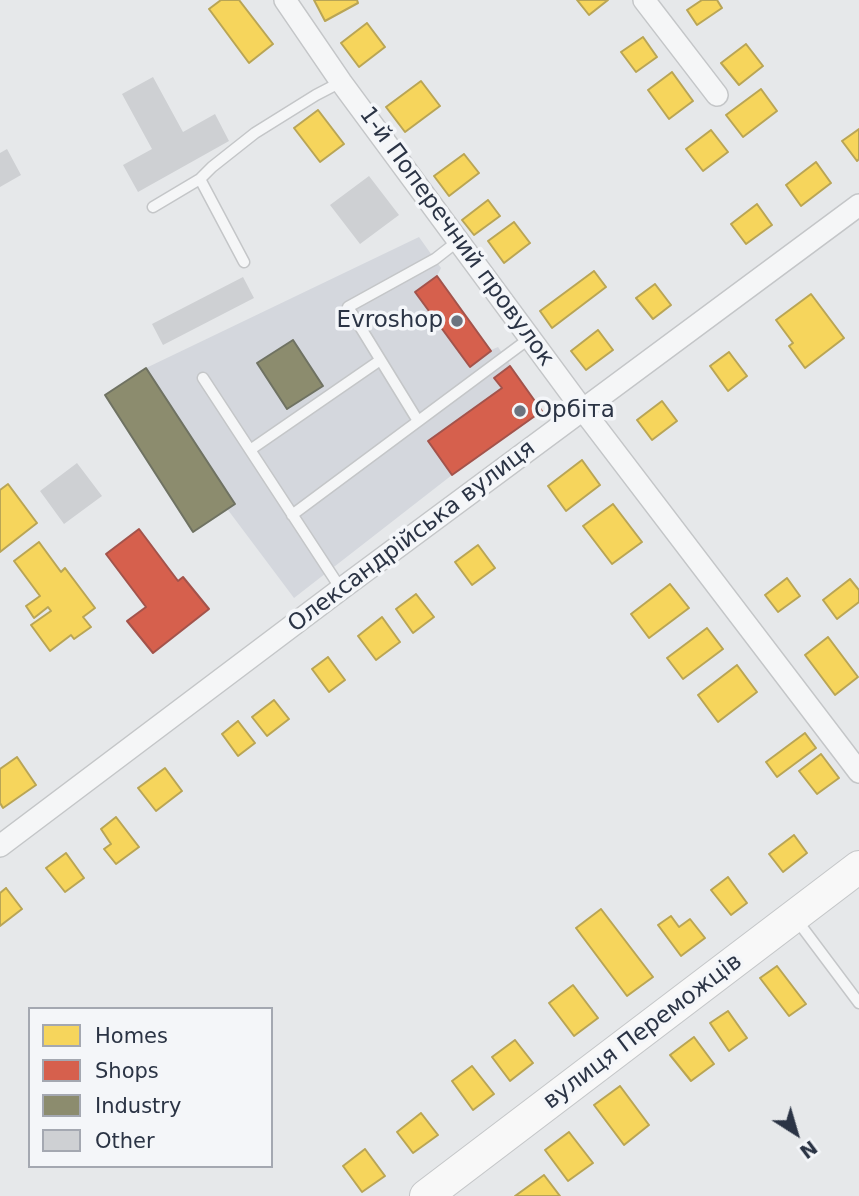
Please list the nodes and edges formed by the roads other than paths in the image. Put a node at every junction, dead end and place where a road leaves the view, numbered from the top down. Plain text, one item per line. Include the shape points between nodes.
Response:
1 (285, 0) edge
2 (643, 0) edge
3 (341, 82) junction
4 (718, 95) dead end
5 (200, 179) junction
6 (859, 205) edge
7 (153, 207) dead end
8 (458, 241) junction
9 (244, 261) dead end
10 (530, 338) junction
11 (379, 361) junction
12 (203, 378) dead end
13 (583, 410) junction
14 (418, 421) junction
15 (250, 450) junction
16 (292, 515) junction
17 (341, 589) junction
18 (859, 772) edge
19 (0, 846) edge
20 (859, 867) edge
21 (794, 917) junction
22 (859, 1003) edge
23 (426, 1196) edge

1 - 3 street, 1-й Поперечний провулок
2 - 4 street
3 - 5 lane via 256,133
3 - 8 street, 1-й Поперечний провулок
5 - 7 lane
5 - 9 lane
6 - 13 street, Олександрійська вулиця
8 - 10 street, 1-й Поперечний провулок
8 - 11 lane via 435,260 348,307
10 - 13 street, 1-й Поперечний провулок
10 - 14 lane
11 - 14 lane
11 - 15 lane
12 - 15 lane
13 - 17 street, Олександрійська вулиця
13 - 18 street, 1-й Поперечний провулок
14 - 16 lane
15 - 16 lane
16 - 17 lane
17 - 19 street, Олександрійська вулиця
20 - 21 street, вулиця Переможців
21 - 22 lane
21 - 23 street, вулиця Переможців

